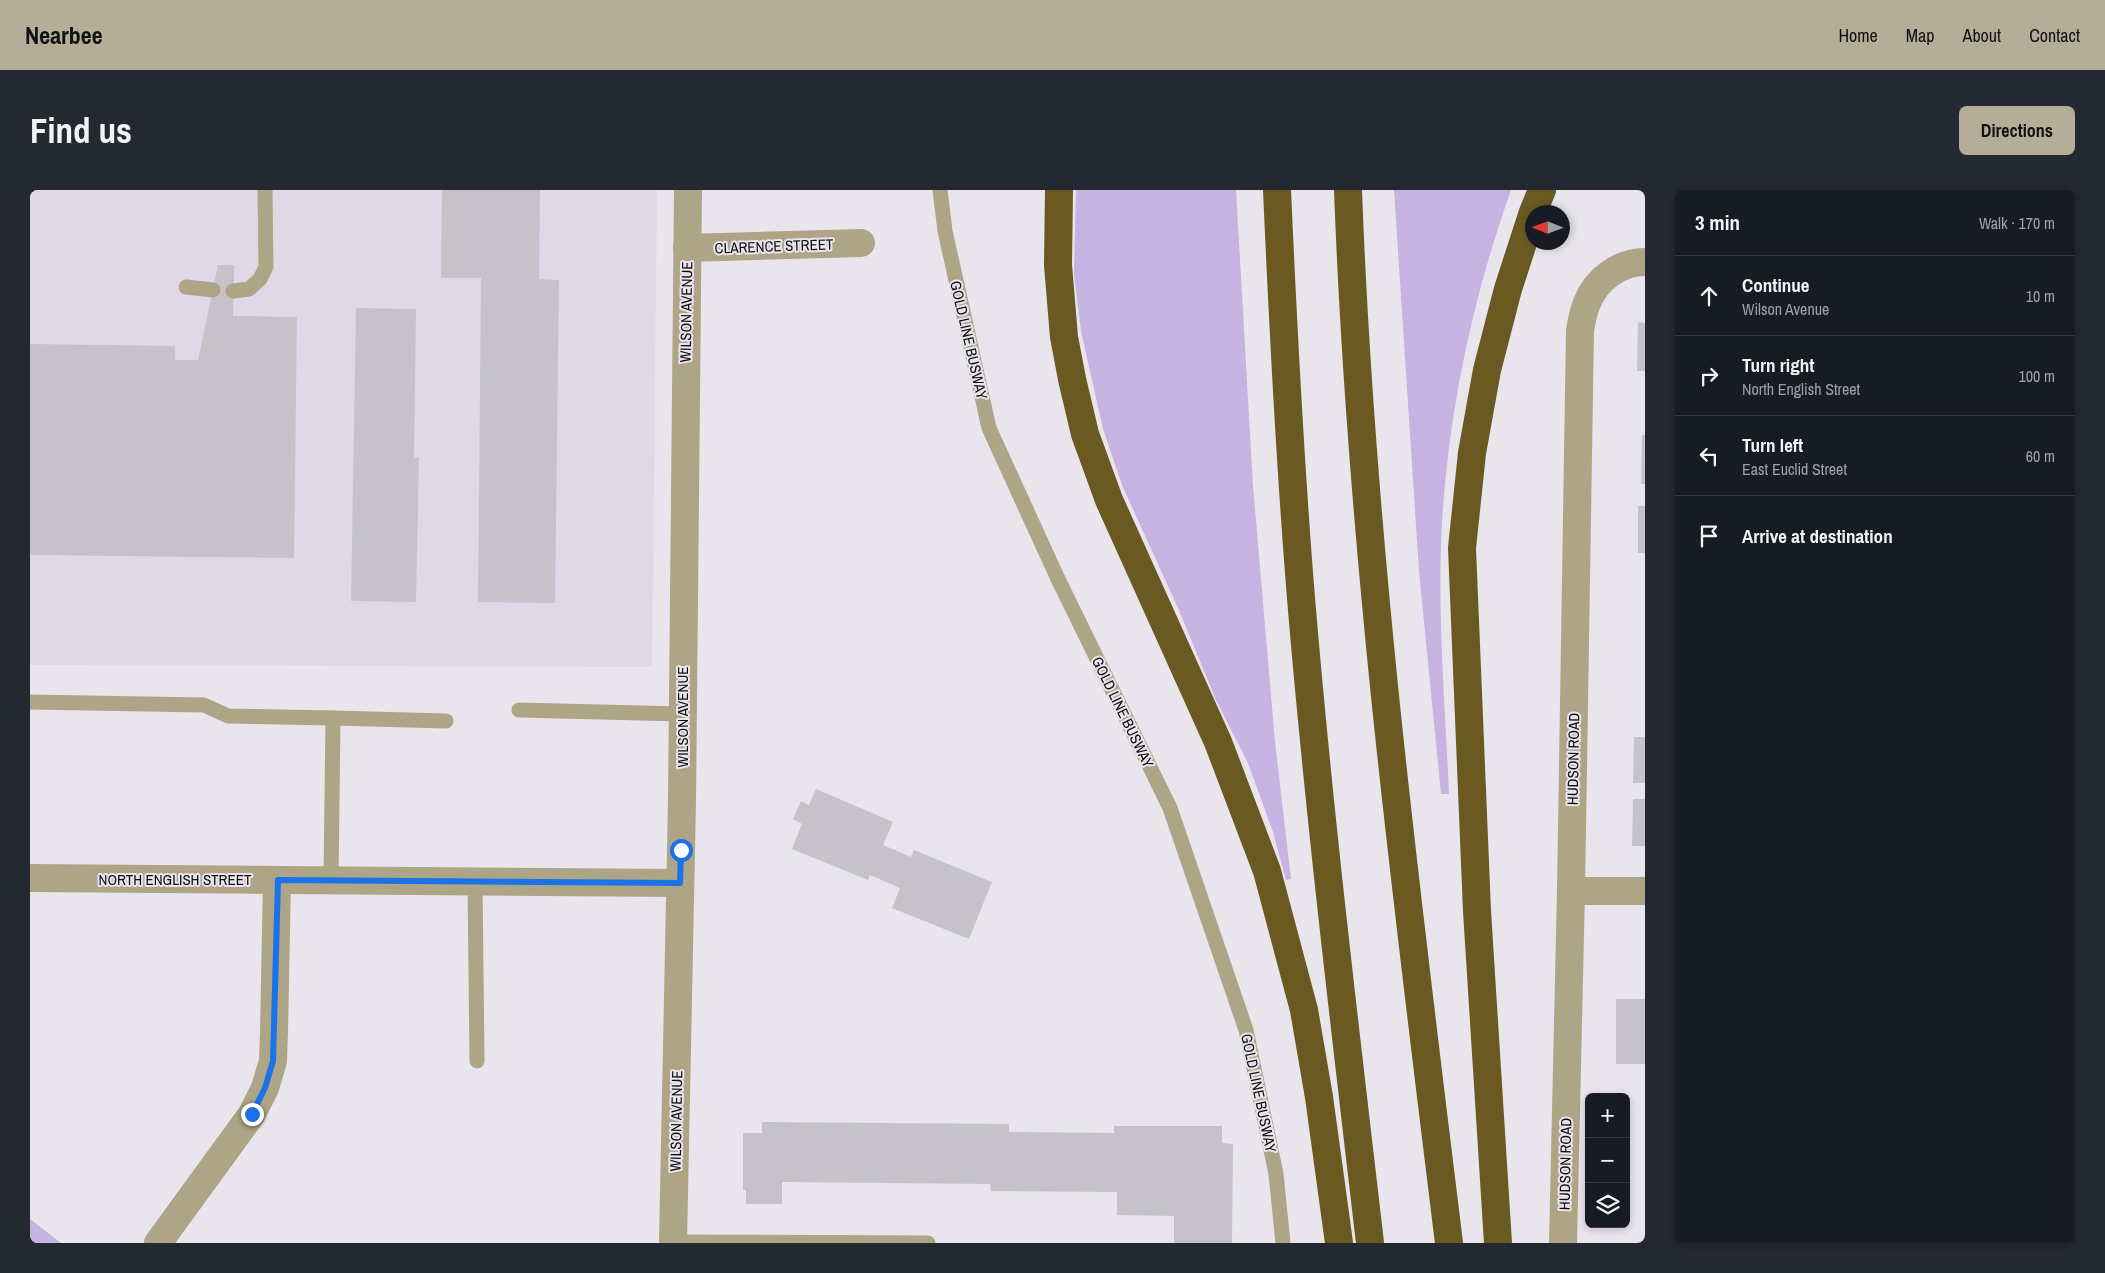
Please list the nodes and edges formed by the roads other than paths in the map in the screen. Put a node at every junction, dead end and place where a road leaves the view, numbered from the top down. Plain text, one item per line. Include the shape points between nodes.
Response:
1 (265, 190) edge
2 (688, 190) edge
3 (940, 190) edge
4 (1059, 190) edge
5 (1277, 190) edge
6 (1348, 190) edge
7 (1542, 190) edge
8 (1536, 205) edge
9 (1525, 238) edge
10 (861, 243) dead end
11 (687, 248) junction
12 (1645, 262) edge
13 (186, 287) dead end
14 (213, 290) dead end
15 (233, 291) dead end
16 (30, 702) edge
17 (519, 710) dead end
18 (682, 714) junction
19 (333, 718) junction
20 (446, 721) dead end
21 (30, 878) edge
22 (278, 880) junction
23 (331, 880) junction
24 (475, 882) junction
25 (680, 883) junction
26 (1571, 891) junction
27 (1645, 892) edge
28 (477, 1061) dead end
29 (158, 1243) edge
30 (674, 1243) edge
31 (928, 1243) edge
32 (1283, 1243) edge
33 (1338, 1243) edge
34 (1370, 1243) edge
35 (1449, 1243) edge
36 (1498, 1243) edge
37 (1563, 1243) edge

1 - 15 lane via 266,267 260,279 249,289
2 - 11 street, WILSON AVENUE
3 - 32 lane, GOLD LINE BUSWAY via 945,231 989,428 1058,579 1170,808 1246,1030 1276,1174
4 - 33 highway via 1058,265 1064,337 1085,434 1109,500 1218,742 1267,871 1304,1010
5 - 34 highway via 1301,597 1332,914
6 - 35 highway via 1362,435 1391,765
7 - 8 highway
9 - 36 highway via 1487,370 1472,453 1462,548 1478,921
10 - 11 street, CLARENCE STREET
11 - 18 street, WILSON AVENUE
12 - 26 street, HUDSON ROAD via 1620,266 1601,280 1587,302 1580,330
13 - 14 lane
16 - 19 lane via 204,706 228,716
17 - 18 lane
18 - 25 street, WILSON AVENUE
19 - 20 lane
19 - 23 lane
21 - 22 street, NORTH ENGLISH STREET
22 - 23 street, NORTH ENGLISH STREET
22 - 29 street via 273,1061 265,1088 252,1114
23 - 24 street, NORTH ENGLISH STREET
24 - 25 street, NORTH ENGLISH STREET
24 - 28 lane
25 - 30 street, WILSON AVENUE
26 - 27 street
26 - 37 street, HUDSON ROAD
30 - 31 lane

